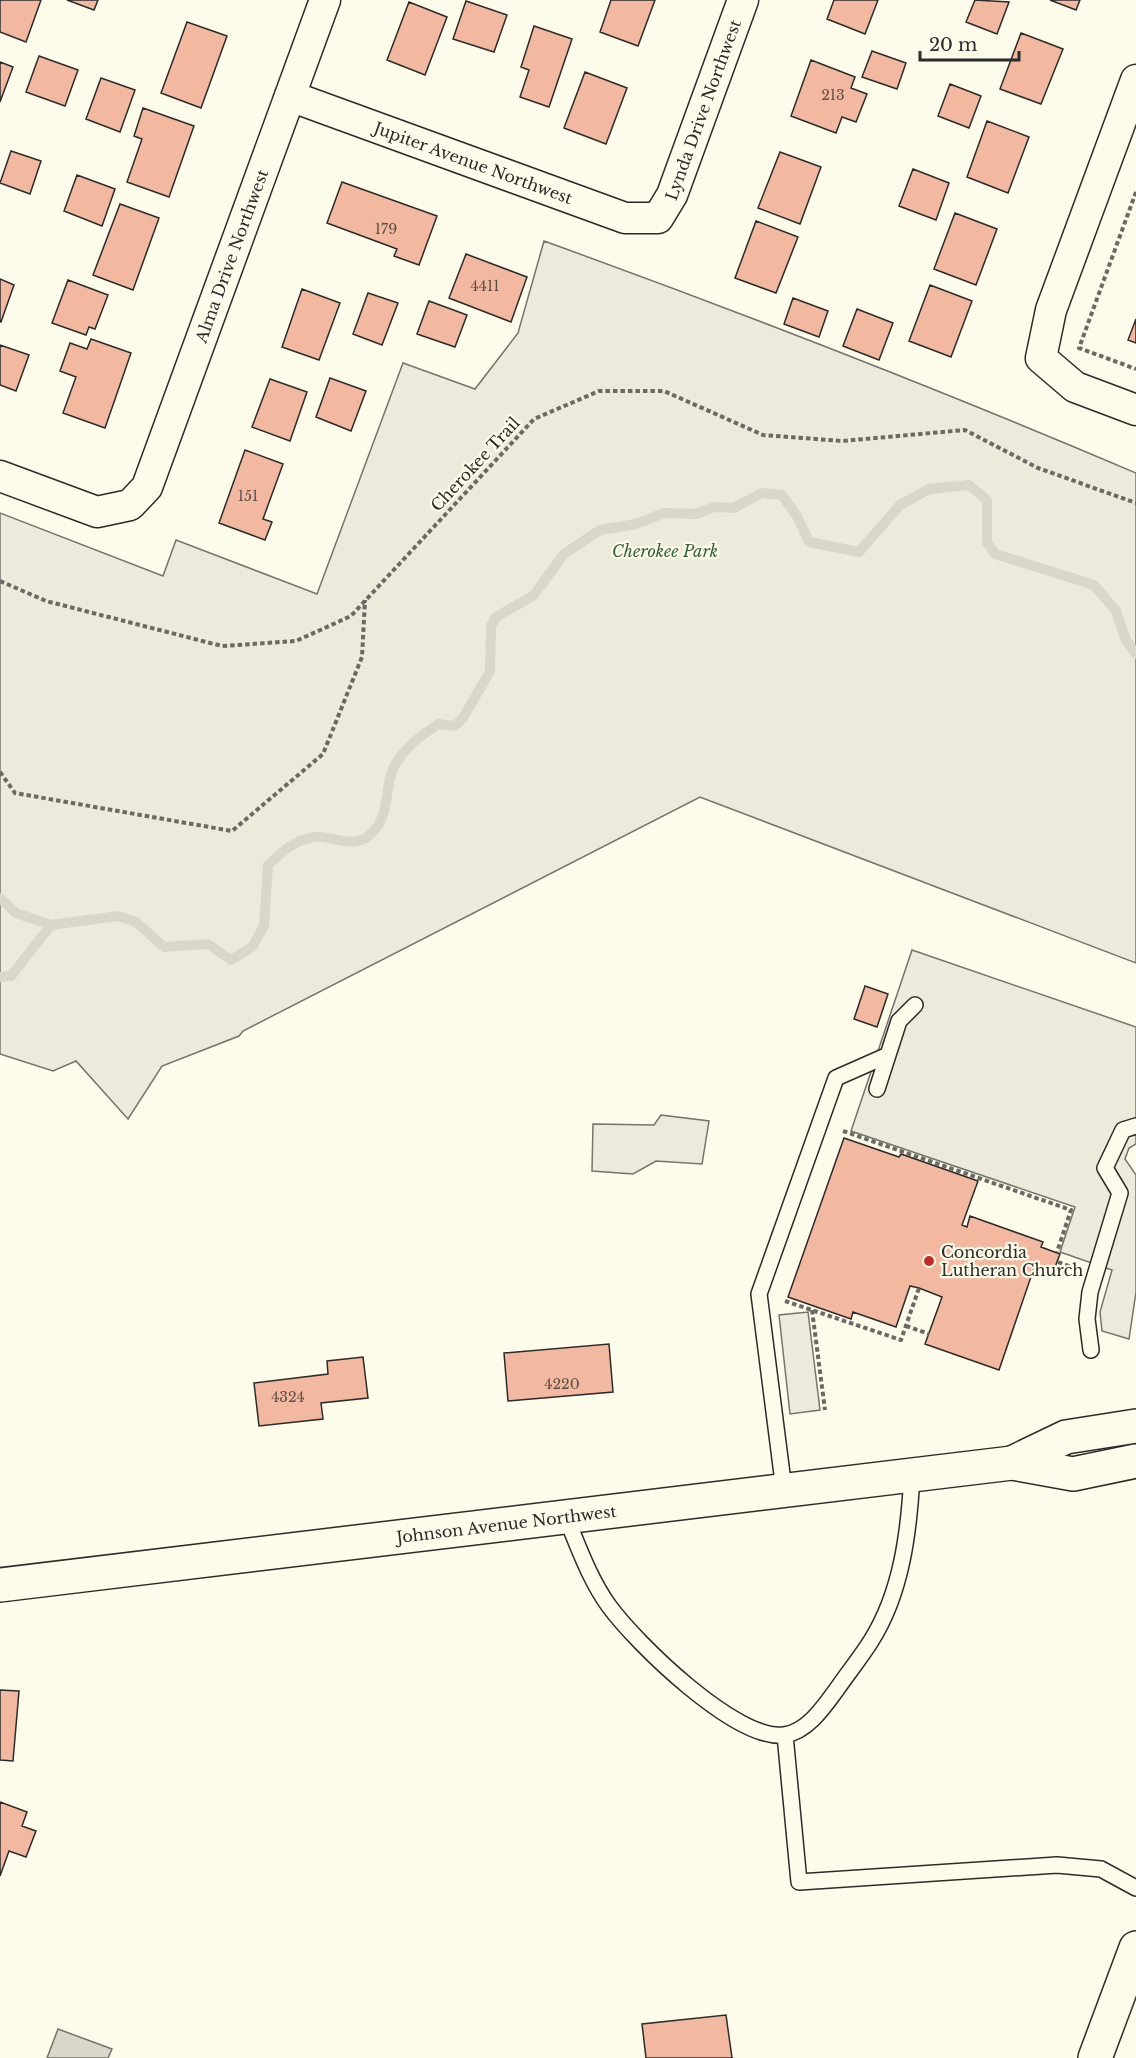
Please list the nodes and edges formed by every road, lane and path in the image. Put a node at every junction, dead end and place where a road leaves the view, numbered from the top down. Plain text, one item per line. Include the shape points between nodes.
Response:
1 (325, 0) edge
2 (743, 0) edge
3 (1136, 80) edge
4 (290, 96) junction
5 (1136, 192) edge
6 (658, 218) joint
7 (1136, 369) edge
8 (1136, 410) edge
9 (0, 476) edge
10 (1136, 503) edge
11 (0, 581) edge
12 (365, 600) junction
13 (0, 772) edge
14 (915, 1005) dead end
15 (888, 1055) junction
16 (877, 1089) dead end
17 (1136, 1126) edge
18 (841, 1130) dead end
19 (1057, 1252) dead end
20 (919, 1288) dead end
21 (781, 1299) dead end
22 (812, 1310) junction
23 (906, 1326) junction
24 (929, 1334) dead end
25 (1091, 1350) dead end
26 (825, 1410) dead end
27 (1136, 1426) edge
28 (1136, 1461) edge
29 (1012, 1463) junction
30 (912, 1475) junction
31 (784, 1490) junction
32 (566, 1516) junction
33 (0, 1585) edge
34 (785, 1735) junction
35 (1136, 1888) edge
36 (1136, 1948) edge
37 (1095, 2058) edge

1 - 4 street, Alma Drive Northwest
2 - 6 street, Lynda Drive Northwest via 672,195
3 - 8 street via 1050,310 1041,358 1075,387
4 - 6 street, Jupiter Avenue Northwest via 625,218
4 - 9 street, Alma Drive Northwest via 147,486 130,506 97,512
5 - 7 path via 1079,348
10 - 12 path, Cherokee Trail via 1038,468 965,430 842,441 763,435 663,391 598,391 534,419
11 - 12 path, Cherokee Trail via 46,601 222,646 296,641 351,616
12 - 13 path via 362,657 323,754 232,831 15,793
14 - 15 lane via 899,1022
15 - 16 lane
15 - 31 lane via 836,1078 759,1294
17 - 25 lane via 1123,1130 1105,1168 1120,1193 1090,1292 1087,1319
18 - 19 path via 1071,1210
20 - 23 path
21 - 22 path
22 - 23 path via 901,1340
22 - 26 path
23 - 24 path
27 - 29 street, Johnson Avenue Northwest via 1066,1437
28 - 29 street, Johnson Avenue Northwest via 1073,1474
29 - 30 street, Johnson Avenue Northwest
30 - 31 street, Johnson Avenue Northwest
30 - 34 lane via 909,1533 893,1593 872,1639 826,1704 803,1727
31 - 32 street, Johnson Avenue Northwest
32 - 33 street, Johnson Avenue Northwest
32 - 34 lane via 584,1562 608,1605 640,1642 715,1708 747,1727 768,1735
34 - 35 lane via 799,1882 1057,1865 1101,1869
36 - 37 street

